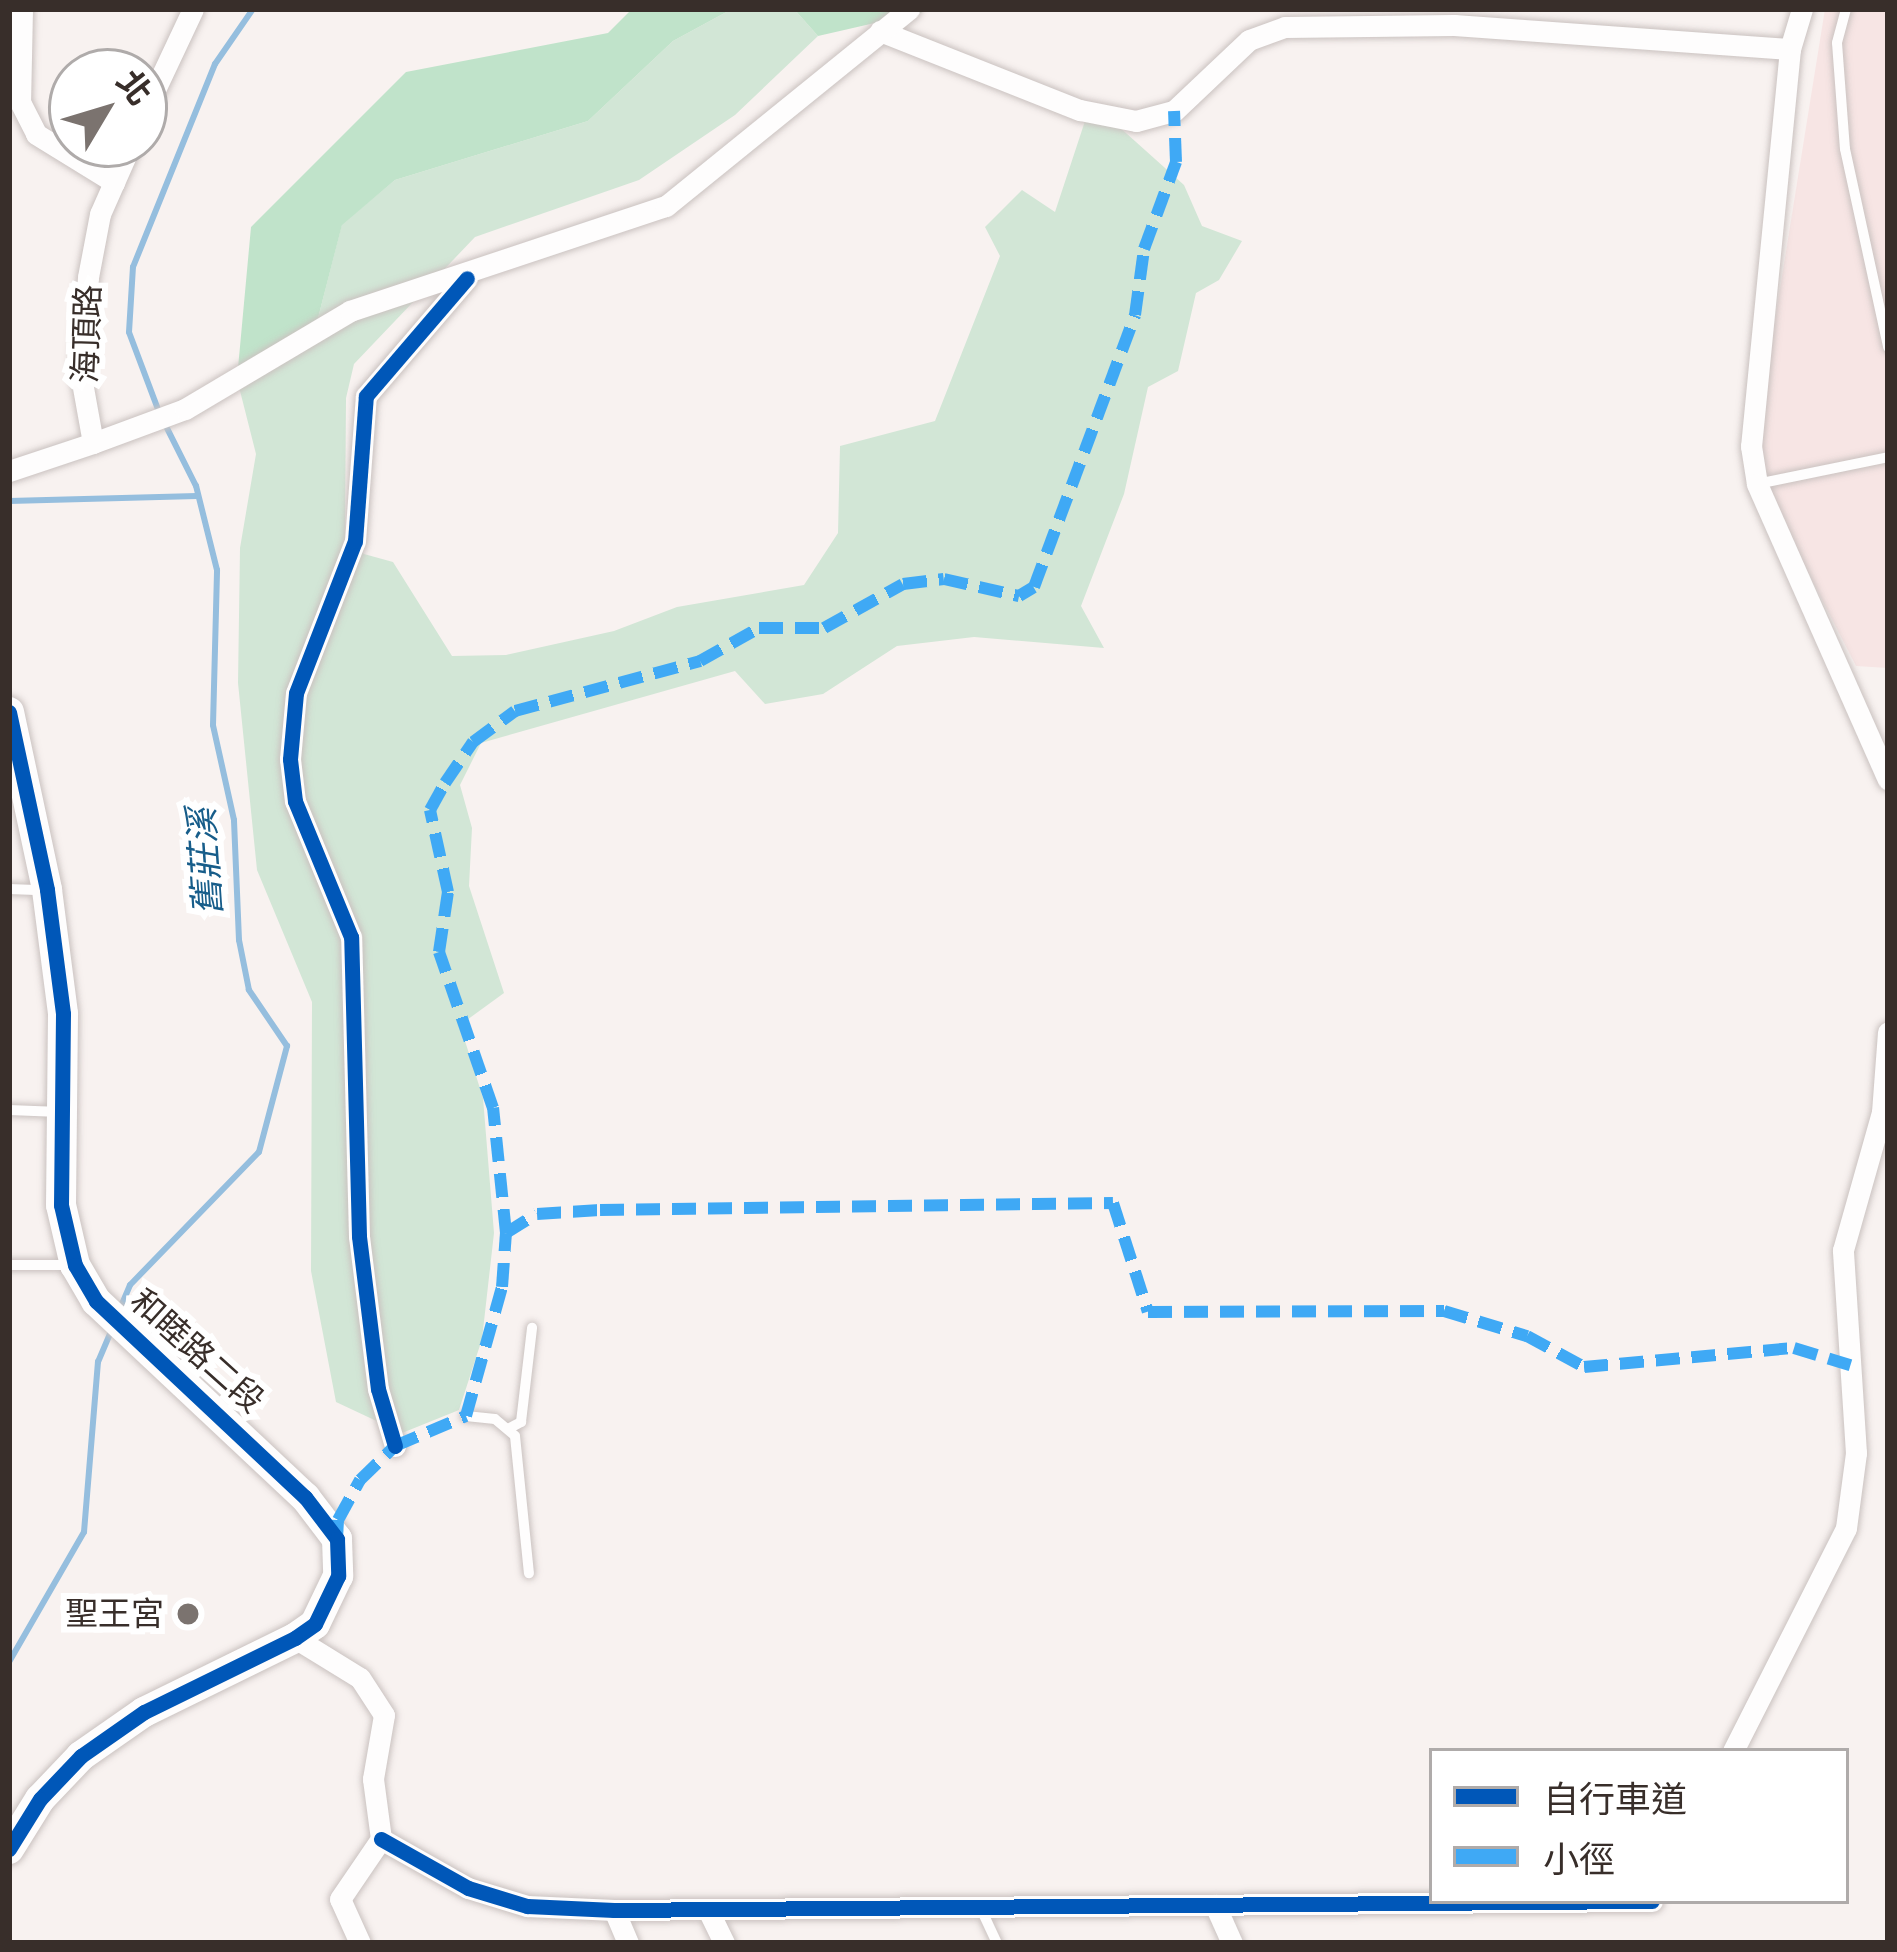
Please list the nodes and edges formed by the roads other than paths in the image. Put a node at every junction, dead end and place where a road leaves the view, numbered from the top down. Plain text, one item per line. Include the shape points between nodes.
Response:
1 (22, 9) edge
2 (193, 9) edge
3 (909, 9) edge
4 (1802, 9) edge
5 (1846, 9) edge
6 (880, 31) junction
7 (1790, 49) junction
8 (168, 62) edge
9 (120, 168) edge
10 (114, 182) junction
11 (467, 278) junction
12 (1888, 347) edge
13 (93, 443) junction
14 (1888, 457) edge
15 (9, 470) edge
16 (1757, 484) junction
17 (9, 712) edge
18 (1888, 779) edge
19 (9, 889) edge
20 (47, 890) junction
21 (1888, 1032) edge
22 (9, 1110) edge
23 (64, 1112) junction
24 (9, 1265) edge
25 (75, 1265) junction
26 (532, 1328) dead end
27 (466, 1416) dead end
28 (508, 1430) junction
29 (395, 1446) dead end
30 (529, 1573) dead end
31 (295, 1638) junction
32 (1734, 1748) edge
33 (382, 1839) junction
34 (9, 1850) edge
35 (1429, 1903) edge
36 (1215, 1905) junction
37 (981, 1909) junction
38 (614, 1910) junction
39 (708, 1910) junction
40 (360, 1943) edge
41 (628, 1943) edge
42 (724, 1943) edge
43 (997, 1943) edge
44 (1232, 1943) edge

1 - 10 street via 20,102 35,134
2 - 8 street
3 - 6 street
4 - 7 street
5 - 12 lane via 1837,43 1844,149
6 - 7 street via 1080,110 1136,122 1174,111 1249,40 1285,27 1454,25
6 - 11 street via 667,206 501,258
7 - 16 street via 1751,446
9 - 10 street, 海頂路
10 - 13 street, 海頂路 via 88,277 80,371
11 - 13 street via 350,311 185,409
11 - 29 street via 366,396 355,541 296,693 290,759 295,801 351,937 359,1236 378,1389
13 - 15 street
14 - 16 lane
16 - 18 street
17 - 20 street, 和睦路二段
19 - 20 lane
20 - 23 street, 和睦路二段 via 63,1014
21 - 32 street via 1882,1112 1843,1250 1856,1453 1846,1528
22 - 23 lane
23 - 25 street, 和睦路二段 via 61,1205
24 - 25 lane
25 - 31 street, 和睦路二段 via 97,1300 270,1457 338,1540 338,1576 315,1624
26 - 28 lane via 521,1422
27 - 28 lane via 495,1419
28 - 30 lane via 523,1473
31 - 33 street via 360,1678 384,1715 374,1779
31 - 34 street, 和睦路二段 via 124,1723 40,1799
33 - 38 street via 468,1888 526,1906
33 - 40 street via 340,1899
35 - 36 street
36 - 37 street
36 - 44 street
37 - 39 street
37 - 43 lane
38 - 39 street
38 - 41 street
39 - 42 street

